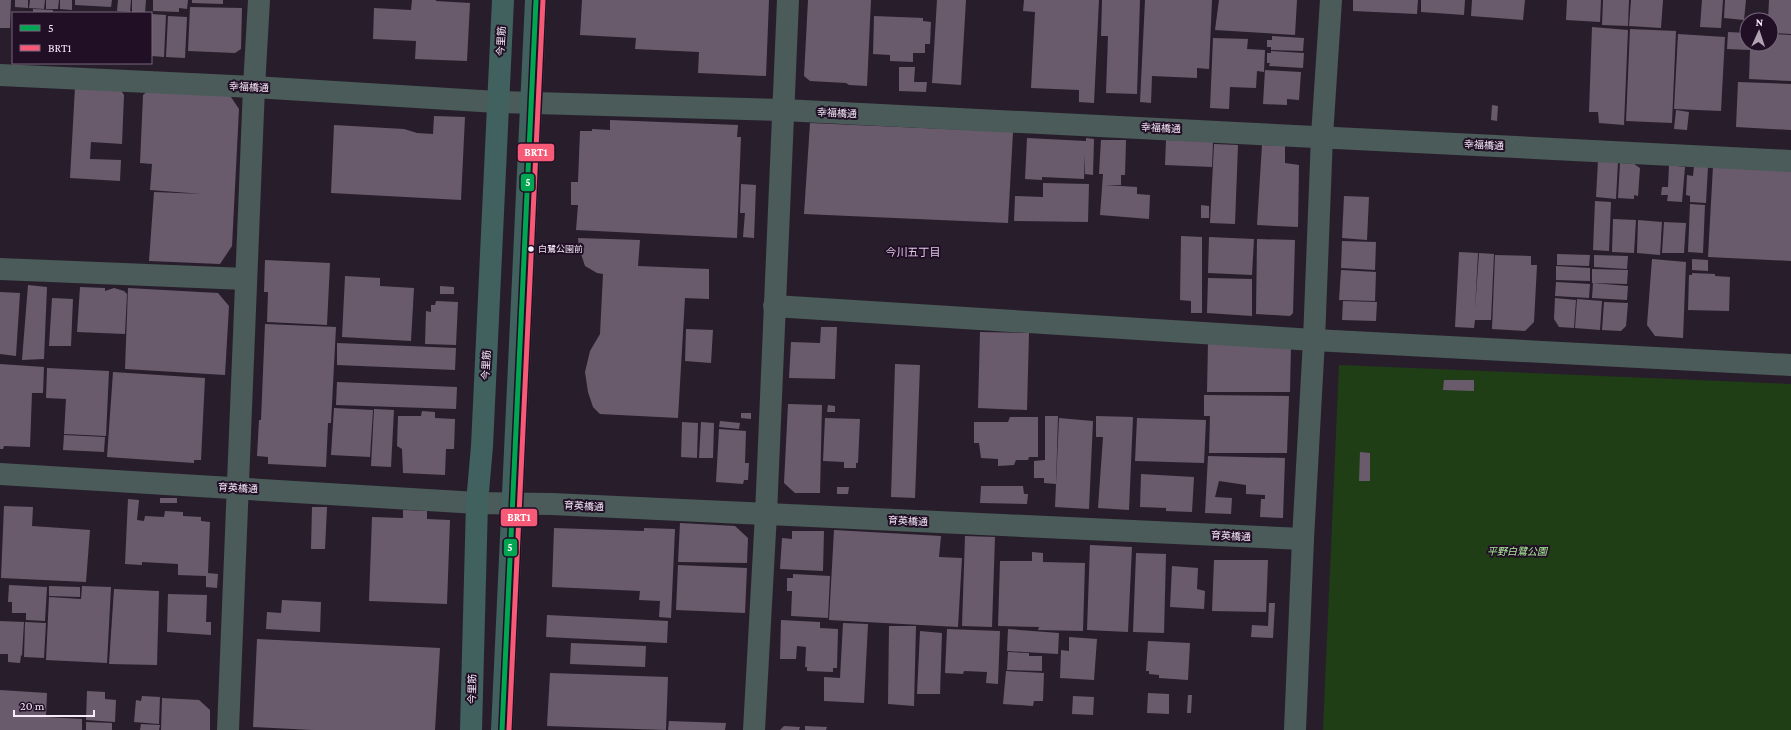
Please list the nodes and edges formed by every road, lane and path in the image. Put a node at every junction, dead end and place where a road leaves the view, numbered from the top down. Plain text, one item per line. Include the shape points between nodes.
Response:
1 (259, 0) edge
2 (503, 0) edge
3 (536, 0) edge
4 (788, 0) edge
5 (1331, 0) edge
6 (0, 75) edge
7 (254, 87) junction
8 (498, 102) junction
9 (530, 103) junction
10 (783, 110) junction
11 (1322, 136) junction
12 (1791, 161) edge
13 (0, 269) edge
14 (246, 279) junction
15 (774, 306) junction
16 (1314, 340) junction
17 (1791, 365) edge
18 (0, 474) edge
19 (237, 488) junction
20 (477, 503) junction
21 (512, 503) junction
22 (766, 514) junction
23 (1303, 539) junction
24 (228, 730) edge
25 (471, 730) edge
26 (502, 730) edge
27 (754, 730) edge
28 (1295, 730) edge

1 - 7 street
2 - 8 main road, 今里筋
3 - 9 main road
4 - 10 street
5 - 11 street
6 - 7 street, 幸福橋通
7 - 8 street, 幸福橋通
7 - 14 street
8 - 9 street, 幸福橋通
8 - 20 main road, 今里筋 via 482,446
9 - 10 street, 幸福橋通
9 - 21 main road
10 - 11 street, 幸福橋通
10 - 15 street
11 - 12 street, 幸福橋通
11 - 16 street
13 - 14 street
14 - 19 street
15 - 16 street
15 - 22 street
16 - 17 street
16 - 23 street
18 - 19 street, 育英橋通
19 - 20 street, 育英橋通
19 - 24 street
20 - 21 street, 育英橋通
20 - 25 main road, 今里筋
21 - 22 street, 育英橋通
21 - 26 main road
22 - 23 street, 育英橋通
22 - 27 street
23 - 28 street

